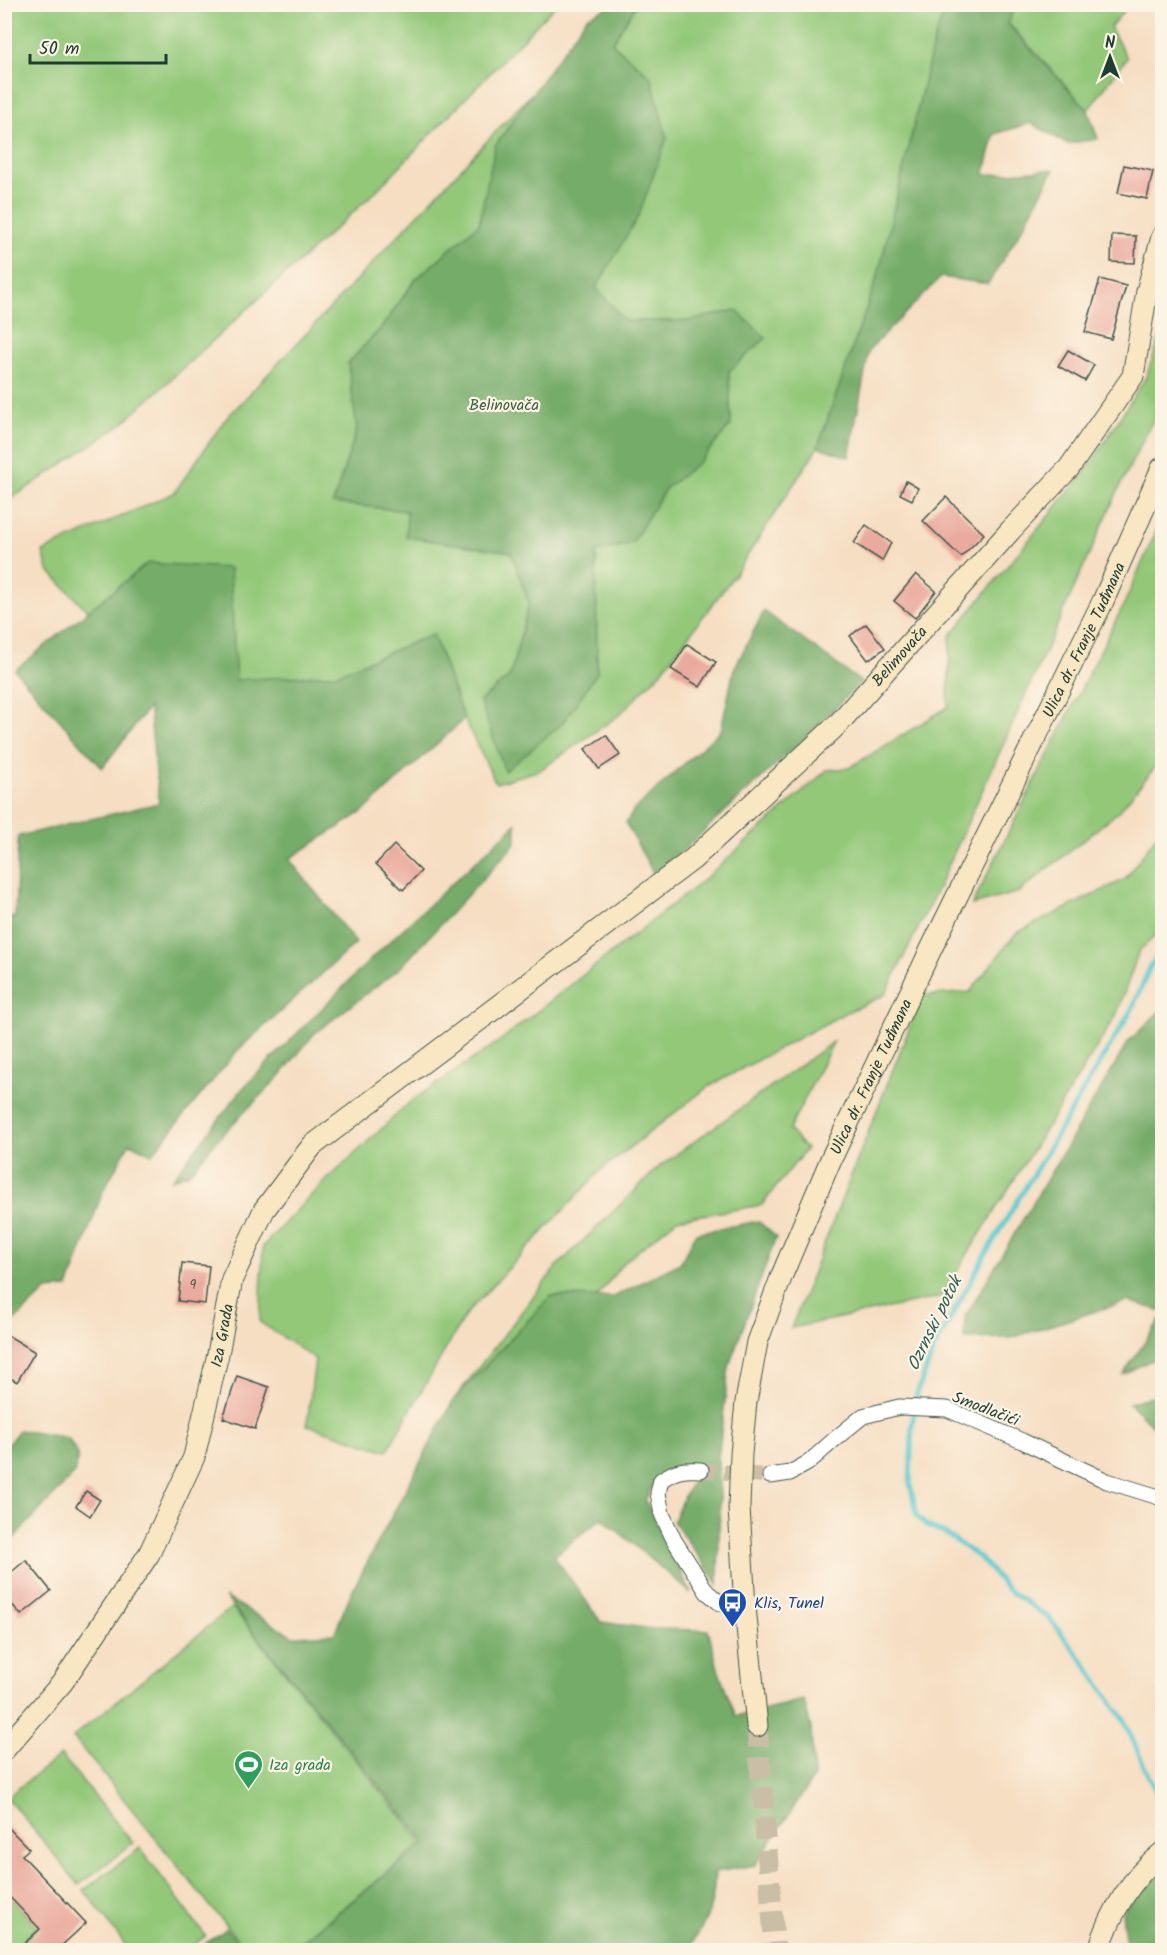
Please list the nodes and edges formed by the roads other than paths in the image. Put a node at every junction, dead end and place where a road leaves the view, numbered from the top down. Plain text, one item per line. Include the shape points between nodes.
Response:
1 (1162, 237) edge
2 (1162, 468) edge
3 (520, 988) joint
4 (702, 1470) tunnel mouth
5 (770, 1476) tunnel mouth
6 (1162, 1498) edge
7 (745, 1606) junction
8 (757, 1726) tunnel mouth
9 (4, 1750) edge
10 (1162, 1853) edge
11 (1099, 1950) edge

1 - 3 street, Belimovača via 1147,291 1133,376 1069,468 837,724 693,859
2 - 7 street, Ulica dr. Franje Tuđmana via 1103,601 831,1159 757,1342 741,1454 739,1508
3 - 9 street, Iza Grada via 312,1146 264,1210 232,1280 194,1457 149,1554 62,1683
4 - 7 street via 674,1471 661,1480 658,1493 662,1514 707,1592 720,1603
5 - 6 street, Smodlačići via 790,1473 808,1463 863,1416 899,1407 947,1410 1107,1481
7 - 8 street, Ulica dr. Franje Tuđmana
10 - 11 street via 1132,1884

